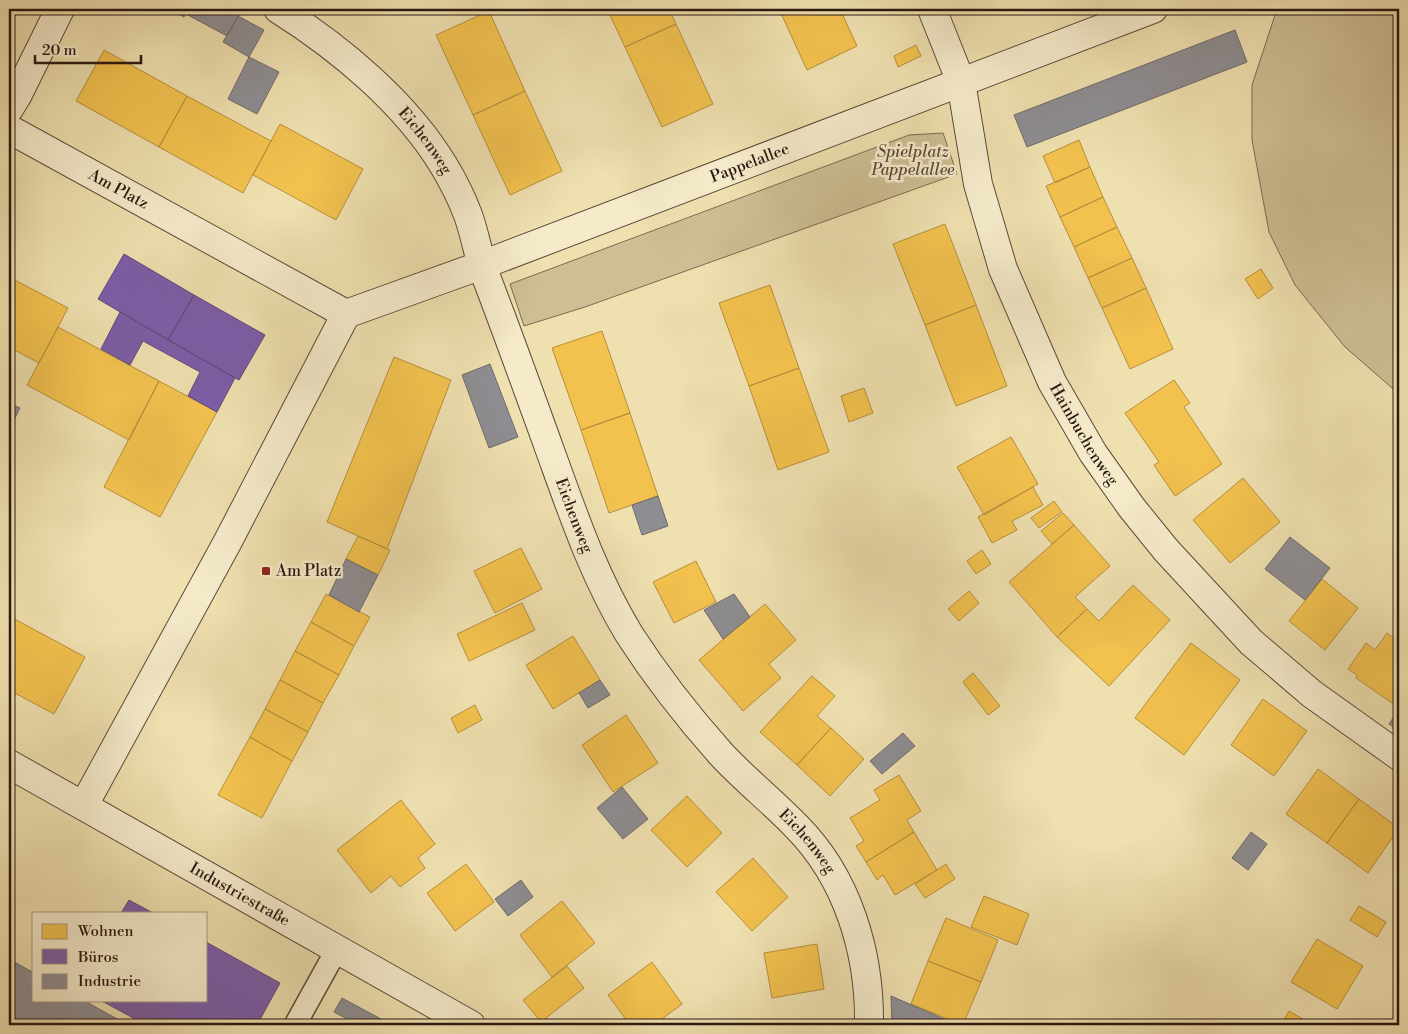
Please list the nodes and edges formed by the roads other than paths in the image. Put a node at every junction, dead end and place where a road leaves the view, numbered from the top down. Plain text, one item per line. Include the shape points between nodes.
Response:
1 (60, 9) edge
2 (278, 9) edge
3 (932, 9) edge
4 (1153, 9) edge
5 (962, 82) junction
6 (9, 109) edge
7 (9, 129) edge
8 (482, 265) junction
9 (346, 314) junction
10 (1399, 756) edge
11 (9, 764) edge
12 (84, 805) junction
13 (337, 949) junction
14 (295, 1025) edge
15 (471, 1025) edge
16 (869, 1025) edge

1 - 6 street
2 - 8 street, Eichenweg via 362,71 412,123 448,174 468,214
3 - 5 street, Hainbuchenweg
4 - 5 street, Pappelallee
5 - 8 street, Pappelallee
5 - 10 street, Hainbuchenweg via 978,184 1003,269 1052,382 1093,453 1166,550 1251,642 1312,694
7 - 9 street, Am Platz
8 - 9 street, Pappelallee
8 - 16 street, Eichenweg via 580,535 602,586 652,667 696,724 729,762 797,827 823,860 849,908 862,947 870,990
9 - 12 street via 223,550
11 - 12 street, Industriestraße
12 - 13 street, Industriestraße
13 - 14 lane
13 - 15 street, Industriestraße

